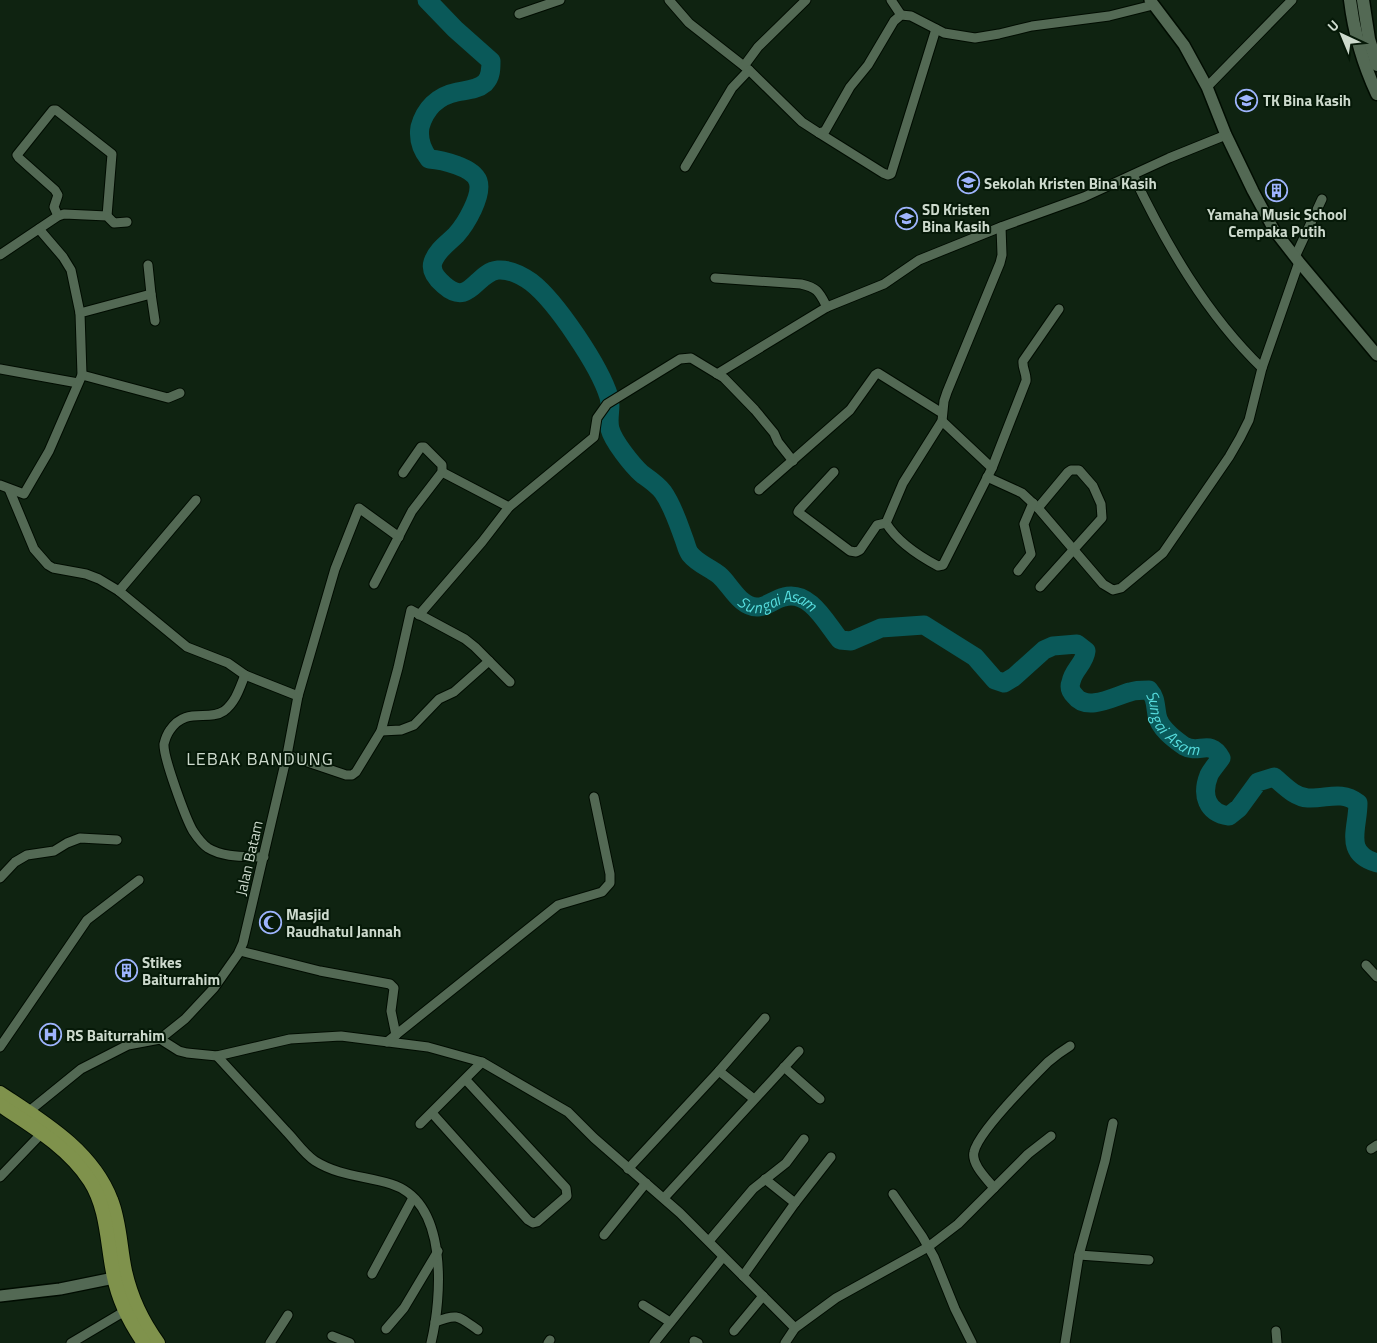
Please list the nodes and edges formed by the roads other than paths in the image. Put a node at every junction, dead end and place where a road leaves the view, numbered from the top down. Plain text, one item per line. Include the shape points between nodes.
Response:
1 (560, 0) edge
2 (669, 0) edge
3 (806, 0) edge
4 (891, 0) edge
5 (1292, 0) edge
6 (1350, 0) edge
7 (1363, 0) edge
8 (1152, 2) edge
9 (519, 14) dead end
10 (901, 15) junction
11 (936, 29) junction
12 (1377, 65) edge
13 (746, 68) junction
14 (1207, 87) junction
15 (1377, 94) edge
16 (819, 132) junction
17 (1226, 135) junction
18 (685, 167) dead end
19 (1132, 175) junction
20 (1322, 199) dead end
21 (58, 216) junction
22 (107, 216) junction
23 (127, 222) dead end
24 (1001, 227) junction
25 (39, 229) junction
26 (0, 255) edge
27 (1297, 259) junction
28 (148, 265) dead end
29 (715, 278) dead end
30 (151, 294) junction
31 (826, 307) junction
32 (1060, 309) dead end
33 (80, 313) junction
34 (155, 321) dead end
35 (1377, 354) edge
36 (1262, 368) junction
37 (0, 369) edge
38 (717, 374) junction
39 (80, 379) junction
40 (180, 393) dead end
41 (942, 417) junction
42 (792, 460) junction
43 (992, 468) junction
44 (442, 472) junction
45 (834, 472) dead end
46 (403, 473) dead end
47 (987, 478) junction
48 (0, 485) edge
49 (9, 489) junction
50 (759, 490) dead end
51 (196, 500) dead end
52 (1036, 506) junction
53 (510, 507) junction
54 (886, 522) junction
55 (398, 537) junction
56 (1073, 549) junction
57 (1018, 570) dead end
58 (374, 584) dead end
59 (1040, 587) dead end
60 (119, 591) junction
61 (419, 615) junction
62 (489, 661) junction
63 (245, 675) junction
64 (510, 682) dead end
65 (298, 696) junction
66 (380, 731) junction
67 (287, 755) junction
68 (594, 797) dead end
69 (117, 840) dead end
70 (264, 857) junction
71 (0, 878) edge
72 (139, 880) dead end
73 (240, 951) junction
74 (1366, 965) dead end
75 (1377, 977) edge
76 (766, 1018) dead end
77 (396, 1034) junction
78 (160, 1040) junction
79 (387, 1042) junction
80 (1070, 1046) dead end
81 (0, 1047) edge
82 (799, 1051) dead end
83 (217, 1056) junction
84 (482, 1062) junction
85 (784, 1067) junction
86 (719, 1071) junction
87 (466, 1080) junction
88 (0, 1093) edge
89 (754, 1099) junction
90 (820, 1099) dead end
91 (0, 1105) edge
92 (28, 1112) junction
93 (432, 1113) junction
94 (1113, 1123) dead end
95 (420, 1124) dead end
96 (42, 1133) junction
97 (1051, 1136) dead end
98 (804, 1139) dead end
99 (831, 1157) dead end
100 (628, 1169) junction
101 (0, 1177) edge
102 (765, 1179) junction
103 (646, 1183) junction
104 (994, 1188) junction
105 (893, 1194) dead end
106 (413, 1198) junction
107 (664, 1198) junction
108 (795, 1203) junction
109 (604, 1235) dead end
110 (709, 1242) junction
111 (928, 1247) junction
112 (438, 1251) junction
113 (1079, 1255) junction
114 (724, 1257) junction
115 (1149, 1260) dead end
116 (372, 1274) dead end
117 (742, 1276) junction
118 (114, 1278) junction
119 (0, 1296) edge
120 (763, 1296) junction
121 (643, 1304) dead end
122 (125, 1311) junction
123 (288, 1315) dead end
124 (435, 1322) junction
125 (670, 1322) junction
126 (795, 1328) junction
127 (386, 1329) dead end
128 (478, 1330) dead end
129 (734, 1331) dead end
130 (1276, 1331) dead end
131 (332, 1336) dead end
132 (71, 1343) edge
133 (144, 1343) edge
134 (158, 1343) edge
135 (270, 1343) edge
136 (350, 1343) edge
137 (432, 1343) edge
138 (654, 1343) edge
139 (784, 1343) edge
140 (972, 1343) edge
141 (1065, 1343) edge
142 (1277, 1343) edge

1 - 9 street
2 - 13 street via 689,23
3 - 13 street via 758,48
4 - 10 street
5 - 14 street
6 - 15 main road via 1365,68
7 - 12 main road
8 - 11 street via 1109,16 1032,26 975,38
8 - 14 street via 1184,45
10 - 11 street via 911,16
10 - 16 street via 850,87 825,131
11 - 16 street via 891,174 883,173
13 - 16 street via 802,122
13 - 18 street
14 - 17 street
17 - 19 street
17 - 27 street via 1263,211
19 - 24 street via 1084,197
19 - 36 street via 1174,254 1228,333
20 - 27 street
21 - 22 street
21 - 22 street via 54,206 58,195 55,190 17,155 53,110 112,154
21 - 25 street
22 - 23 street via 114,223
24 - 31 street via 920,260 884,284
24 - 41 street via 1000,263 947,392
25 - 26 street
25 - 33 street via 71,270
27 - 35 street
27 - 36 street
28 - 30 street
29 - 31 street via 813,287
30 - 33 street
30 - 34 street
31 - 38 street
32 - 43 street via 1023,361 1027,377
33 - 39 street via 83,348
36 - 56 street via 1249,420 1240,438 1162,553 1121,588 1114,590 1104,584
37 - 39 street
38 - 42 street via 755,410
38 - 53 street via 684,357 607,404 597,418 594,436
39 - 40 street via 168,398
39 - 49 street via 49,451 26,493
41 - 42 street via 878,373 850,410
41 - 43 street
41 - 54 street
42 - 50 street
43 - 47 street
44 - 46 street via 442,465 421,447
44 - 53 street
44 - 55 street via 412,511
45 - 54 street via 798,512 856,552 877,525
47 - 52 street via 1022,493
47 - 54 street via 941,566 925,559 906,544
48 - 49 street
49 - 60 street via 34,550 48,566 93,576
51 - 60 street
52 - 56 street
52 - 56 street via 1068,472 1076,469 1094,486 1103,513 1099,522
52 - 57 street via 1024,524 1031,554
53 - 61 street
55 - 58 street
55 - 65 street, Jalan Batam via 359,508 335,569
56 - 59 street
60 - 63 street via 187,647 228,663
61 - 62 street via 465,639
61 - 66 street via 411,610
62 - 64 street
62 - 66 street via 454,692 439,699 414,724 401,730
63 - 65 street
63 - 70 street via 227,708 218,714 189,715 170,730 164,744 186,816 199,840 216,852
65 - 67 street, Jalan Batam
66 - 67 street via 352,774 346,775
67 - 70 street, Jalan Batam
68 - 77 street via 610,874 608,886 602,892 558,906
69 - 71 street via 80,838 67,842 54,851 27,855
70 - 73 street, Jalan Batam
72 - 81 street via 88,920
73 - 77 street via 390,984 394,988 391,1010
73 - 78 street, Jalan Batam via 214,988
74 - 75 street
76 - 86 street
77 - 79 street
78 - 83 street via 179,1051
78 - 92 street via 128,1045 81,1069
79 - 83 street via 341,1036 290,1038
79 - 84 street via 428,1047
80 - 104 street via 1049,1061 985,1131 974,1152 975,1161
82 - 85 street
83 - 106 street via 313,1160 346,1175 392,1184
84 - 87 street
84 - 100 street via 568,1112
85 - 89 street
85 - 90 street
86 - 89 street
86 - 100 street
87 - 93 street
87 - 93 street via 566,1188 567,1196 537,1222 528,1220
88 - 92 highway
89 - 107 street
91 - 96 highway
92 - 134 highway via 80,1152 104,1184 112,1200 132,1296 144,1323
93 - 95 street
94 - 113 street
96 - 101 street
96 - 118 highway via 78,1165 91,1182 104,1217
97 - 104 street
98 - 102 street via 786,1163
99 - 108 street
100 - 103 street
102 - 108 street
102 - 110 street via 752,1189
103 - 107 street
103 - 109 street
104 - 111 street via 958,1224
105 - 111 street
106 - 112 street via 423,1211
106 - 116 street
107 - 110 street
108 - 117 street
110 - 114 street
111 - 126 street via 836,1298
111 - 140 street
112 - 124 street
112 - 127 street via 404,1308
113 - 115 street
113 - 141 street
114 - 117 street
114 - 125 street
117 - 120 street
118 - 119 street
118 - 122 highway
120 - 126 street
120 - 129 street
121 - 125 street
122 - 132 street
122 - 133 highway
123 - 135 street
124 - 128 street via 455,1316
124 - 137 street
125 - 138 street
126 - 139 street
130 - 142 street
131 - 136 street

